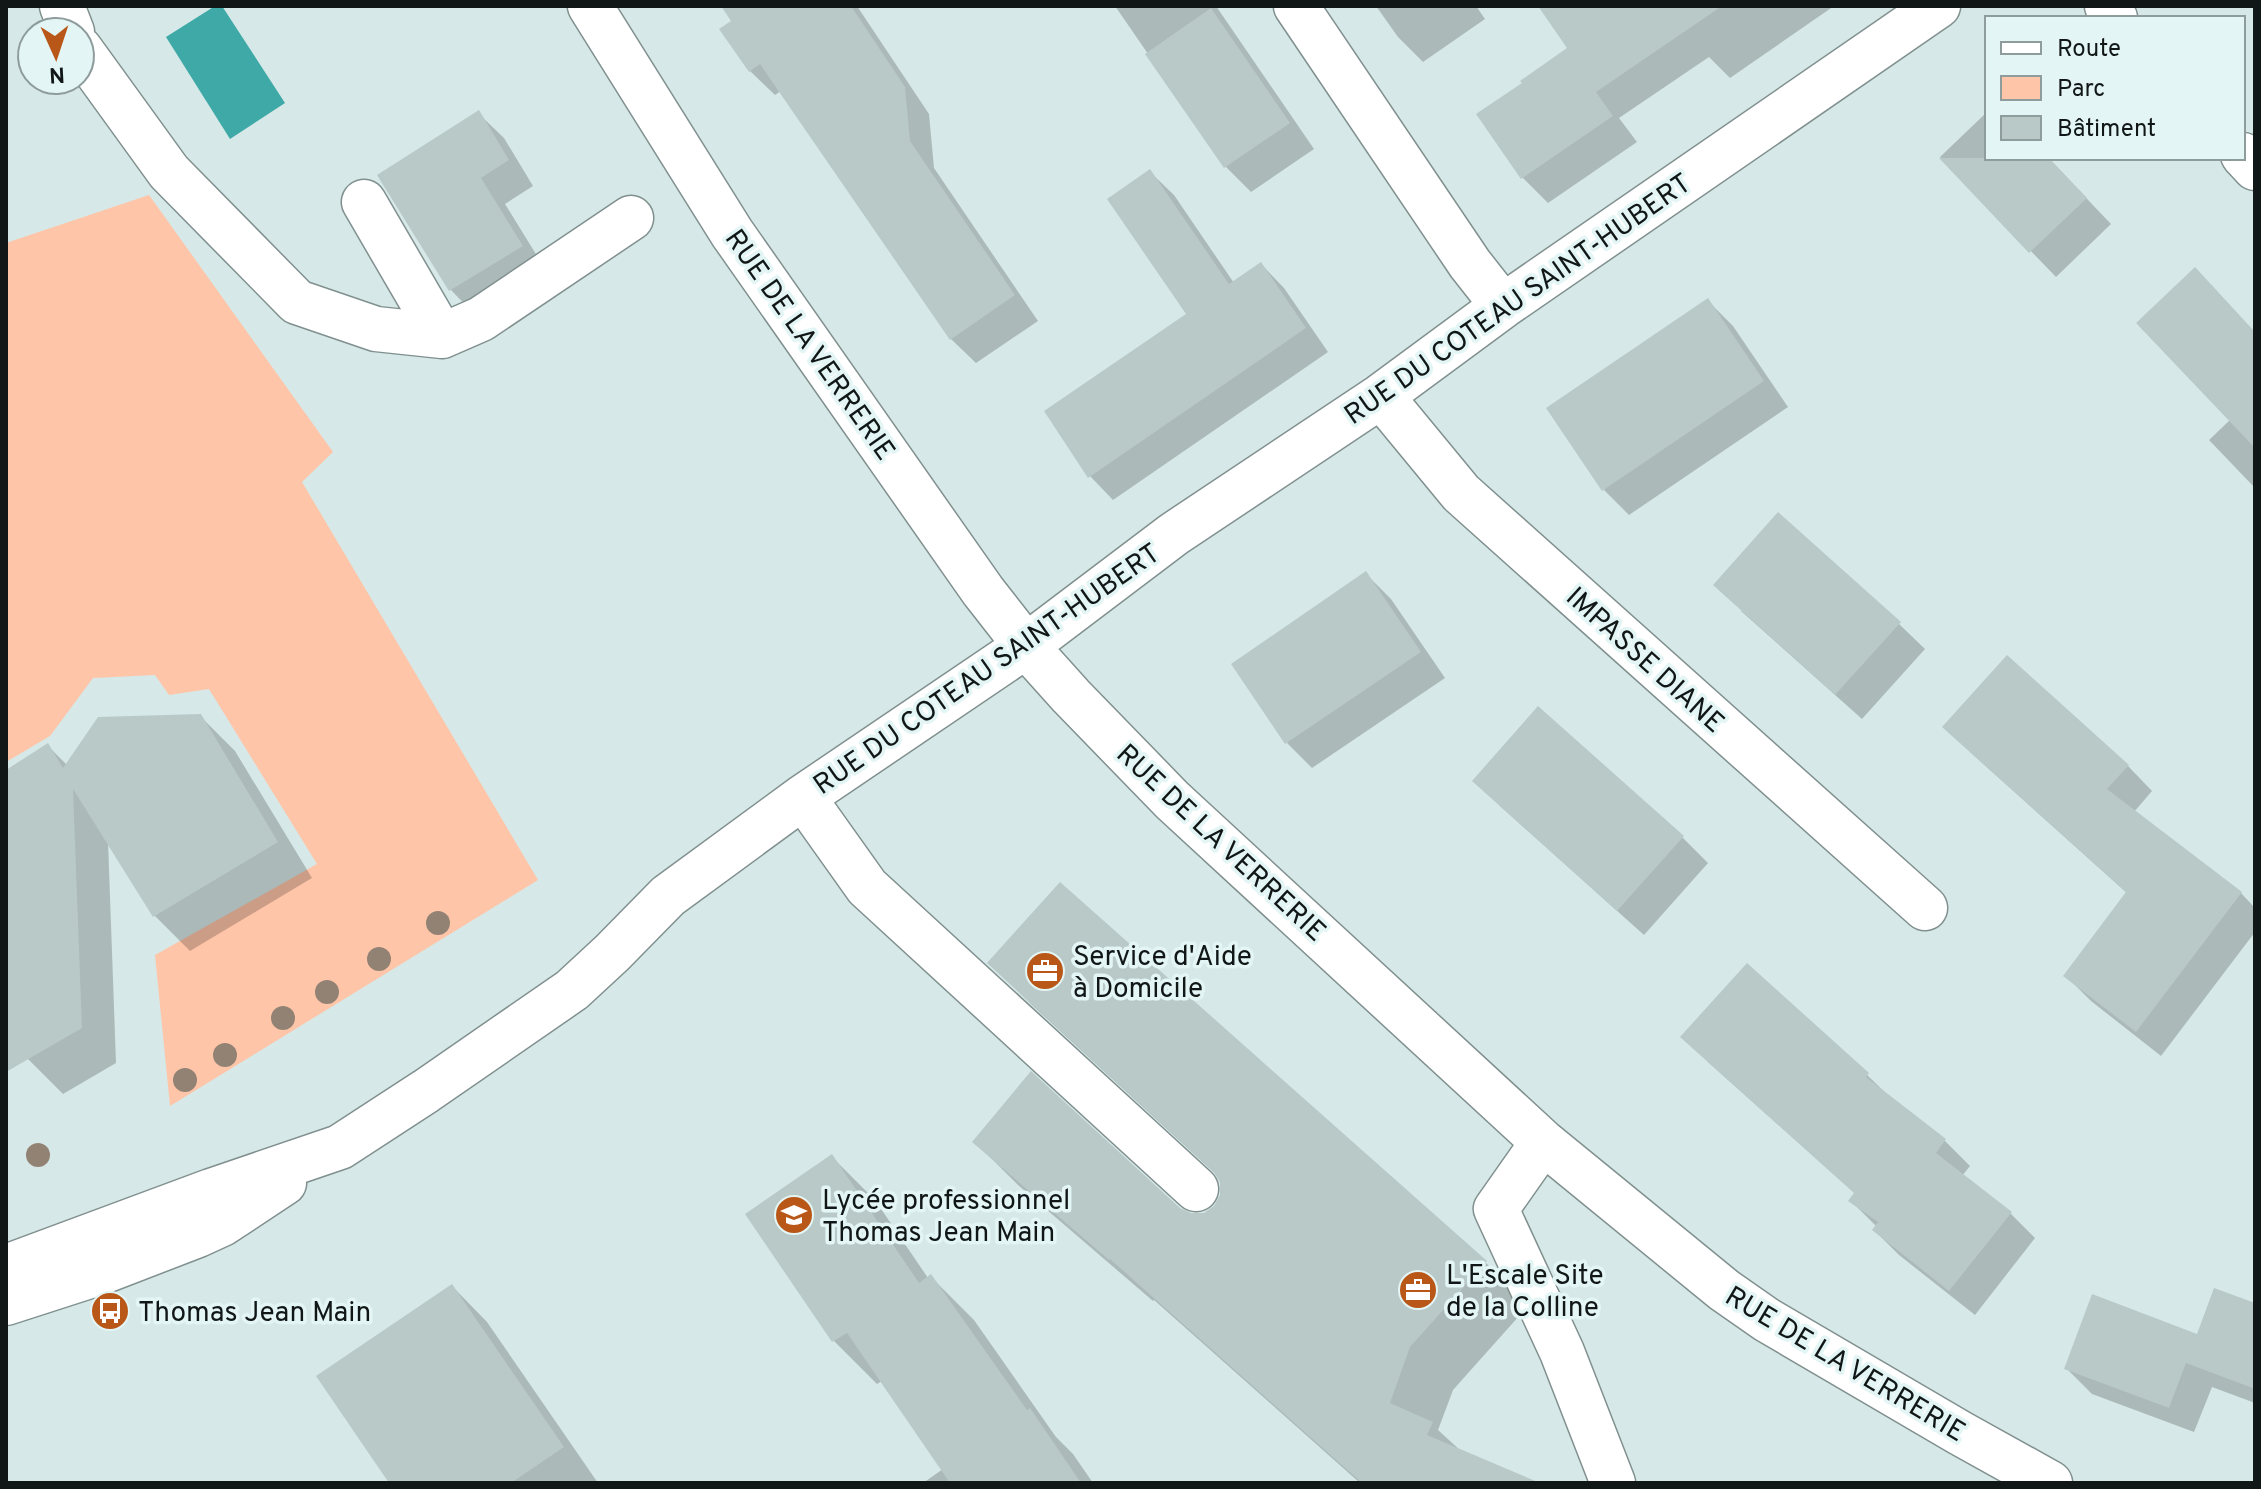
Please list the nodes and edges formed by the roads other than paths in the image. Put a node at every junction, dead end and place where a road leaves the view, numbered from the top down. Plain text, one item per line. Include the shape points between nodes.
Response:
1 (590, 6) edge
2 (1296, 6) edge
3 (1938, 6) edge
4 (96, 71) edge
5 (364, 202) dead end
6 (631, 218) dead end
7 (1503, 306) junction
8 (442, 336) junction
9 (1381, 396) junction
10 (1026, 646) junction
11 (803, 797) junction
12 (1925, 908) dead end
13 (1543, 1142) junction
14 (340, 1147) junction
15 (1196, 1189) dead end
16 (6, 1267) edge
17 (6, 1303) edge
18 (1613, 1483) edge
19 (2050, 1483) edge

1 - 10 street, RUE DE LA VERRERIE via 732,233
2 - 7 street
3 - 7 street, RUE DU COTEAU SAINT-HUBERT
4 - 8 street via 169,172 297,302 376,329
5 - 8 street
6 - 8 street via 481,319
7 - 9 street, RUE DU COTEAU SAINT-HUBERT
9 - 10 street, RUE DU COTEAU SAINT-HUBERT via 1174,534
9 - 12 street, IMPASSE DIANE via 1461,493
10 - 11 street, RUE DU COTEAU SAINT-HUBERT
10 - 13 street, RUE DE LA VERRERIE via 1172,800
11 - 14 street, RUE DU COTEAU SAINT-HUBERT via 668,896 572,990
11 - 15 street via 867,887
13 - 18 street via 1496,1209 1562,1352
13 - 19 street, RUE DE LA VERRERIE via 1767,1320
14 - 16 street, RUE DU COTEAU SAINT-HUBERT
14 - 17 street via 210,1230

